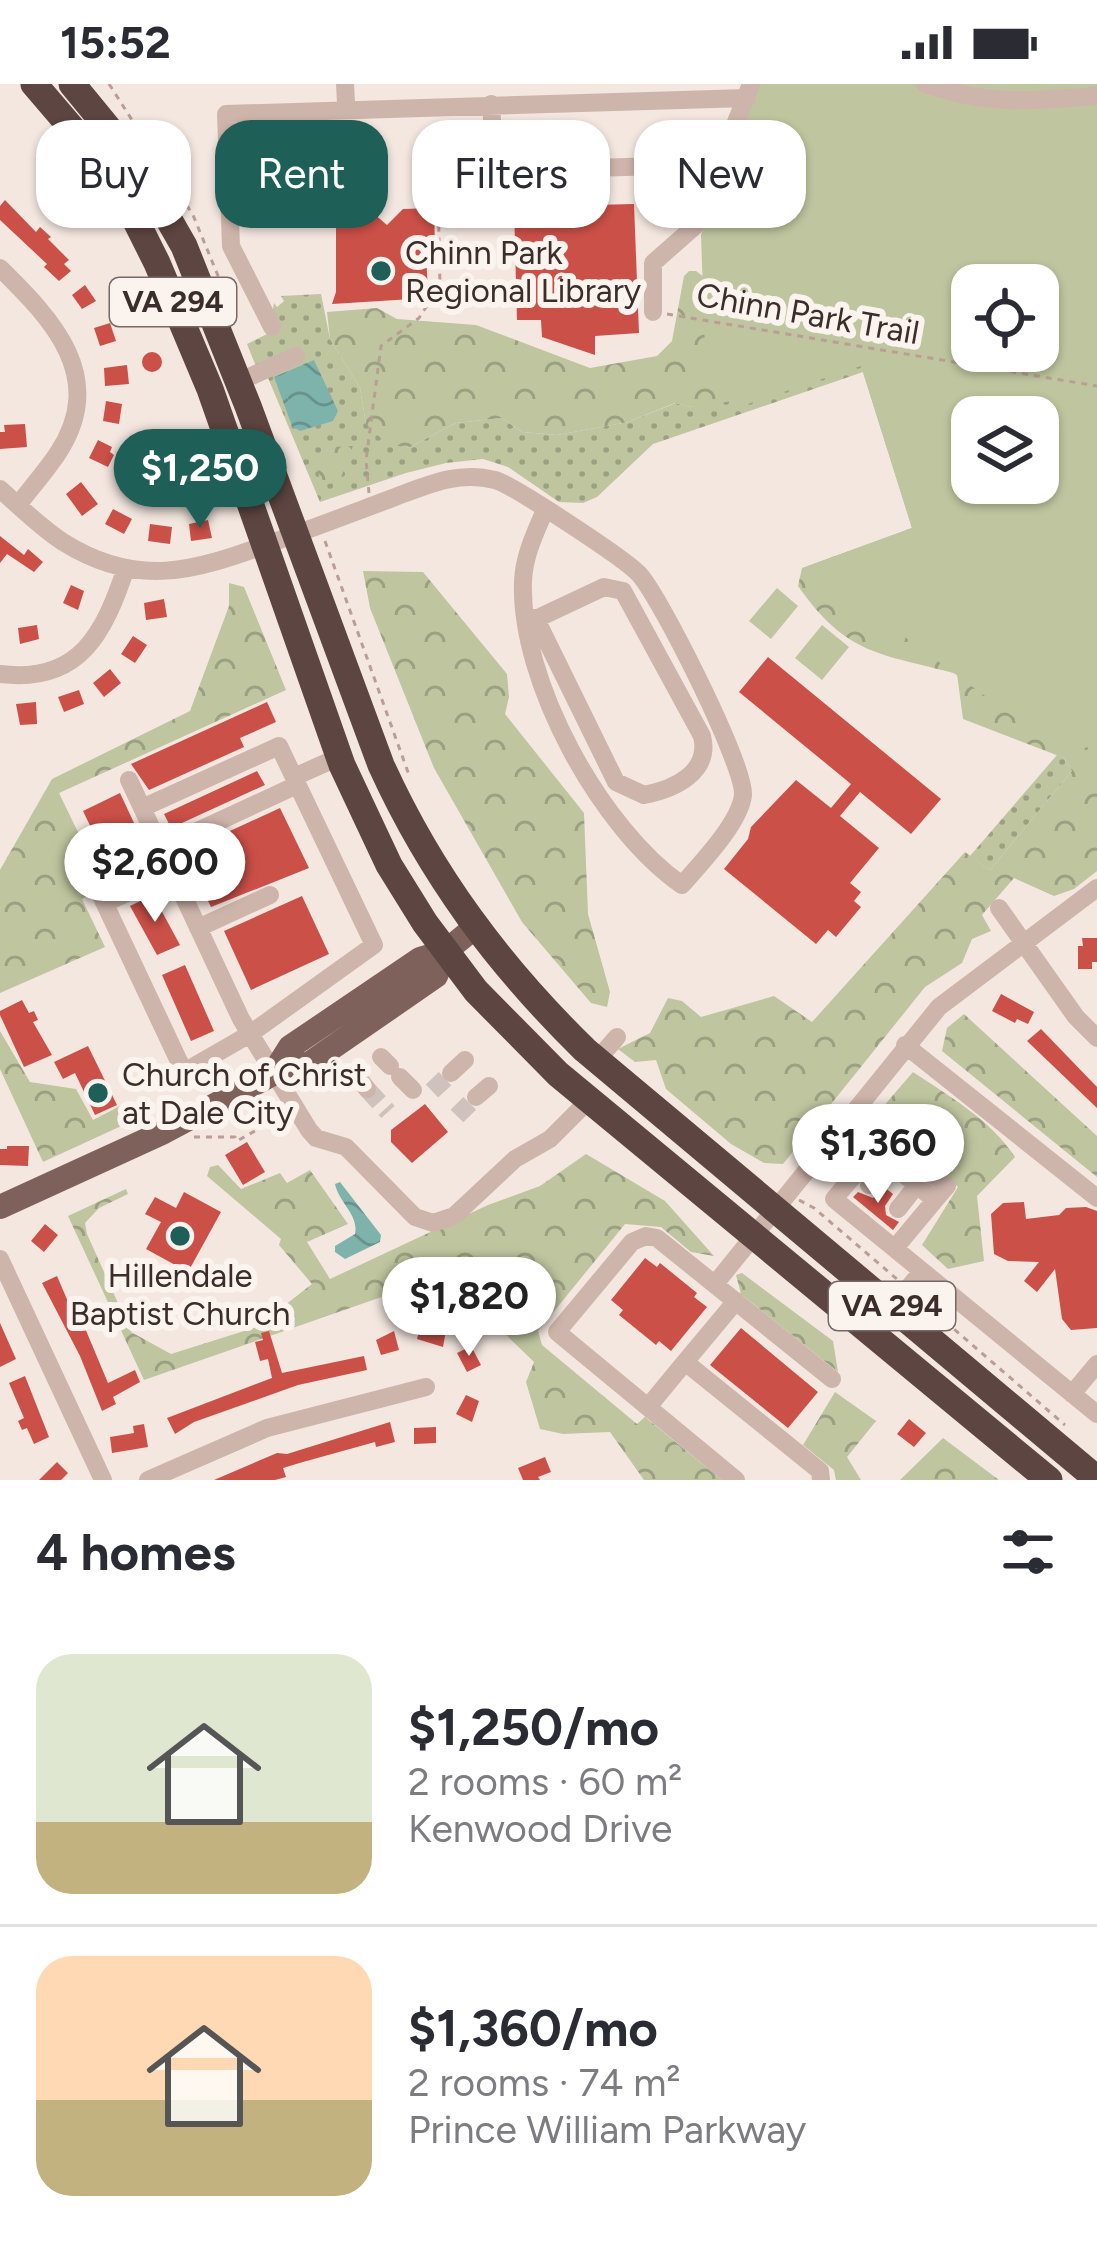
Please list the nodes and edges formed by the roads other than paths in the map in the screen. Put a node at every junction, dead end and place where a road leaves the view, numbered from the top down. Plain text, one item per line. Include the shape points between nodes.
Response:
1 (34, 84) edge
2 (345, 84) edge
3 (452, 84) edge
4 (478, 84) edge
5 (926, 84) edge
6 (76, 86) edge
7 (749, 91) edge
8 (1097, 96) edge
9 (485, 104) junction
10 (453, 106) junction
11 (346, 109) junction
12 (347, 120) edge
13 (737, 120) edge
14 (634, 167) edge
15 (693, 228) edge
16 (0, 268) edge
17 (653, 312) road end
18 (272, 326) dead end
19 (296, 356) dead end
20 (238, 382) junction
21 (0, 490) edge
22 (17, 505) junction
23 (545, 510) junction
24 (294, 535) junction
25 (266, 545) junction
26 (126, 568) junction
27 (530, 618) junction
28 (0, 674) edge
29 (339, 757) junction
30 (129, 780) dead end
31 (296, 781) junction
32 (142, 808) junction
33 (166, 860) junction
34 (88, 868) dead end
35 (1097, 888) edge
36 (270, 896) dead end
37 (105, 903) junction
38 (999, 908) dead end
39 (198, 928) junction
40 (475, 928) junction
41 (1024, 943) junction
42 (446, 952) junction
43 (250, 1034) junction
44 (617, 1037) dead end
45 (1097, 1037) edge
46 (905, 1045) junction
47 (597, 1060) junction
48 (273, 1074) junction
49 (588, 1101) junction
50 (842, 1123) junction
51 (887, 1153) junction
52 (917, 1162) dead end
53 (869, 1185) dead end
54 (917, 1185) junction
55 (1097, 1198) edge
56 (935, 1200) junction
57 (0, 1207) edge
58 (775, 1207) junction
59 (898, 1209) dead end
60 (751, 1237) junction
61 (895, 1248) junction
62 (0, 1259) edge
63 (922, 1270) junction
64 (715, 1285) junction
65 (736, 1301) junction
66 (892, 1307) junction
67 (685, 1362) junction
68 (1097, 1364) edge
69 (832, 1379) dead end
70 (426, 1387) dead end
71 (1072, 1394) junction
72 (648, 1407) junction
73 (1097, 1414) edge
74 (1097, 1479) edge
75 (103, 1480) edge
76 (148, 1480) edge
77 (736, 1480) edge
78 (821, 1480) edge
79 (1049, 1480) edge

1 - 25 highway, VA 294 via 99,160 141,230
2 - 11 street
3 - 10 street
4 - 9 street
5 - 8 street via 999,102
6 - 20 highway, VA 294 via 156,194
7 - 9 street
7 - 13 street
9 - 10 street
9 - 14 street via 500,171
10 - 11 street
11 - 12 street
11 - 18 street via 226,114 231,247
15 - 17 street via 653,263
16 - 22 street via 62,336 76,388 59,452
19 - 20 street via 261,360
20 - 24 highway, VA 294
21 - 22 street
22 - 26 street via 65,543
23 - 24 street via 498,480 461,476
23 - 27 street via 526,558
23 - 27 street via 638,572 741,782 737,811 682,885 644,854 596,794 537,669
24 - 25 street
24 - 40 highway, VA 294 via 406,820
25 - 26 street via 199,569
25 - 29 highway, VA 294
26 - 28 street via 105,625 80,656 50,671
27 - 27 street via 616,782 632,793 657,793 692,776 704,757 702,736 628,596 610,586
29 - 31 street
29 - 42 highway, VA 294 via 389,865
30 - 32 street
31 - 32 street via 279,746
31 - 33 street
31 - 43 street via 374,946
32 - 33 street
33 - 37 street
33 - 39 street
34 - 37 street
35 - 41 street
36 - 39 street
37 - 43 street via 184,1072
38 - 41 street
39 - 43 street
40 - 42 main road
40 - 47 highway, VA 294
41 - 45 street
41 - 46 street via 953,993
42 - 48 main road via 420,959 290,1047
42 - 49 highway, VA 294 via 505,1024
43 - 48 street
44 - 47 street
46 - 50 street
46 - 55 street
47 - 58 highway, VA 294
48 - 49 street via 316,1138 346,1148 415,1217 433,1223 454,1216
48 - 57 main road
49 - 60 highway, VA 294
50 - 51 street
50 - 58 street
51 - 53 street
51 - 54 street
51 - 61 street via 834,1198
52 - 56 street via 947,1186
54 - 56 street
54 - 59 street
56 - 61 street
58 - 60 street
58 - 66 highway, VA 294
60 - 64 street
60 - 79 highway, VA 294
61 - 63 street
62 - 75 street
63 - 66 street
63 - 71 street
64 - 65 street
64 - 72 street via 657,1238 638,1238 557,1332
65 - 67 street
65 - 69 street
66 - 74 highway, VA 294
67 - 72 street
67 - 78 street via 820,1471
68 - 71 street
70 - 76 street via 267,1428
71 - 73 street
72 - 77 street

